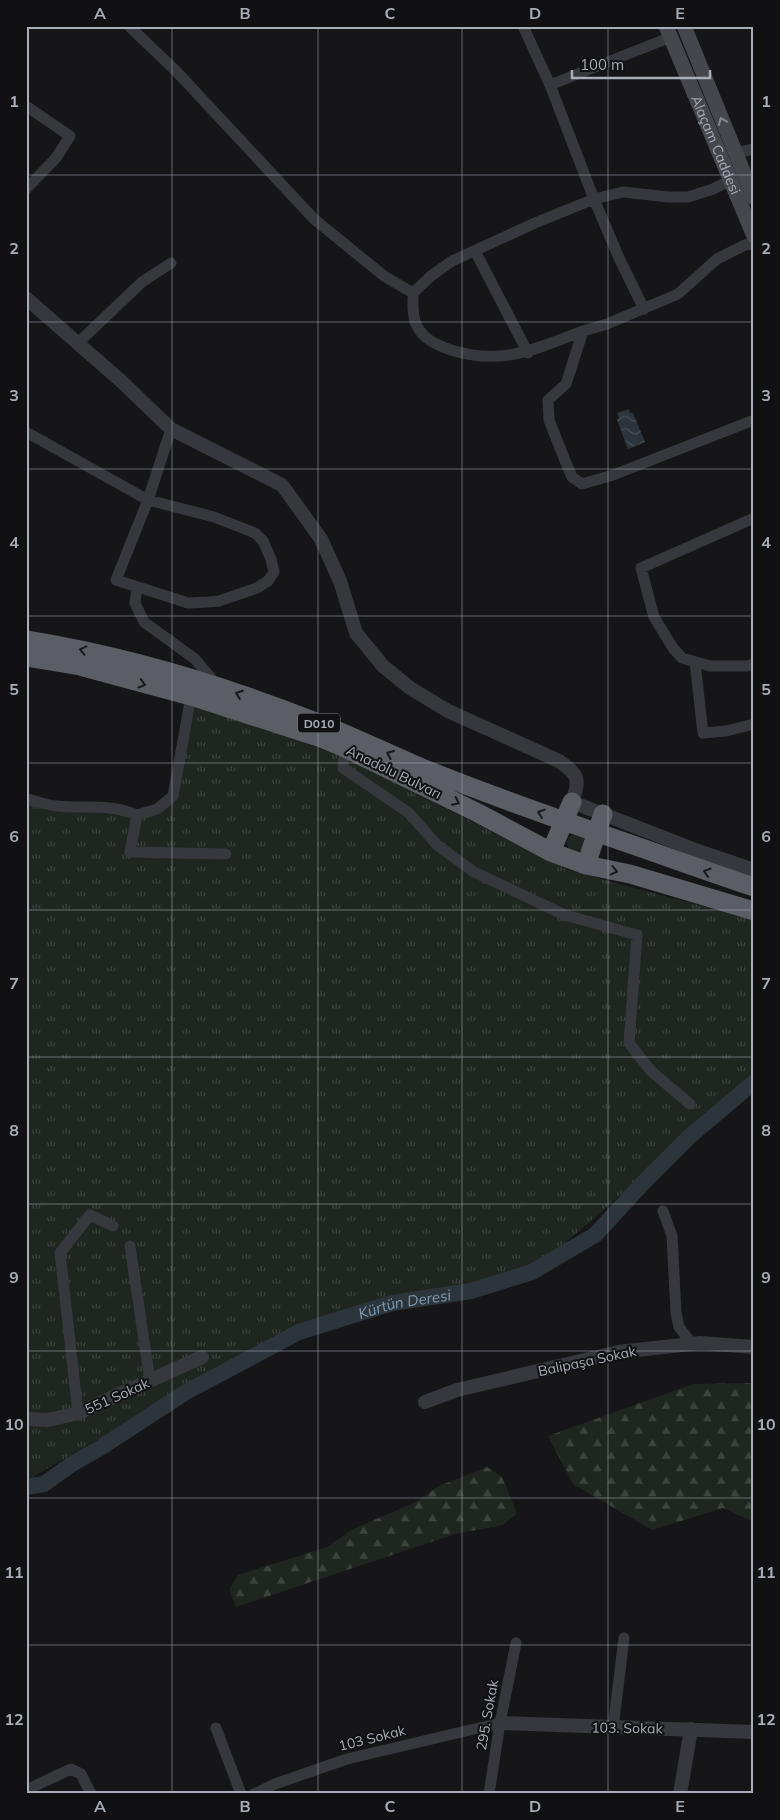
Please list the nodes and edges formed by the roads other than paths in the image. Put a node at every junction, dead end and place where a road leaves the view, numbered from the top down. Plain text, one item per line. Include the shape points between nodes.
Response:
1 (129, 26) edge
2 (523, 26) edge
3 (684, 26) edge
4 (669, 32) edge
5 (550, 85) junction
6 (26, 106) edge
7 (754, 149) edge
8 (735, 153) junction
9 (731, 180) junction
10 (26, 190) edge
11 (754, 198) edge
12 (594, 199) junction
13 (754, 236) edge
14 (754, 244) edge
15 (475, 251) junction
16 (171, 262) dead end
17 (412, 292) junction
18 (26, 298) edge
19 (644, 309) junction
20 (583, 331) junction
21 (78, 343) junction
22 (528, 352) junction
23 (754, 420) edge
24 (171, 429) junction
25 (26, 432) edge
26 (148, 500) junction
27 (754, 518) edge
28 (137, 587) junction
29 (26, 640) edge
30 (26, 657) edge
31 (695, 662) junction
32 (754, 664) edge
33 (217, 686) junction
34 (191, 696) junction
35 (754, 724) edge
36 (345, 748) junction
37 (26, 799) edge
38 (572, 802) junction
39 (603, 814) junction
40 (137, 816) junction
41 (564, 821) junction
42 (597, 832) junction
43 (551, 852) junction
44 (226, 854) dead end
45 (586, 864) junction
46 (754, 870) edge
47 (754, 887) edge
48 (754, 910) edge
49 (690, 1104) dead end
50 (663, 1211) dead end
51 (113, 1226) dead end
52 (130, 1246) dead end
53 (692, 1344) junction
54 (754, 1347) edge
55 (202, 1356) dead end
56 (150, 1381) junction
57 (425, 1402) dead end
58 (78, 1414) junction
59 (26, 1419) edge
60 (624, 1638) dead end
61 (516, 1643) dead end
62 (500, 1723) junction
63 (216, 1728) dead end
64 (613, 1728) junction
65 (691, 1729) junction
66 (754, 1732) edge
67 (26, 1790) edge
68 (91, 1794) edge
69 (241, 1794) edge
70 (254, 1794) edge
71 (489, 1794) edge
72 (680, 1794) edge

1 - 17 street via 176,71 314,219 384,276
2 - 5 street
8 -> 3 main road, Alaçam Caddesi
4 - 5 street
4 - 9 main road, Alaçam Caddesi
5 - 12 street
6 - 10 street via 70,136 56,158
7 - 8 street
8 - 11 main road, Alaçam Caddesi
9 - 12 street via 688,197 623,192
9 - 13 main road, Alaçam Caddesi
12 - 15 street
12 - 19 street via 618,258
14 - 19 street via 717,259 678,294
15 - 17 street via 452,261
15 - 22 street
16 - 21 street via 142,282
17 - 22 street via 417,326 424,337 436,345 460,353 496,358
18 - 21 street
19 - 20 street
20 - 22 street
20 - 23 street via 566,384 548,400 549,420 566,463 572,477 582,484
21 - 24 street
24 - 26 street
24 - 38 street via 282,485 321,539 340,581 356,633 383,666 410,688 448,711 559,760 574,771 577,779
25 - 26 street
26 - 28 street via 116,580
26 - 28 street via 254,533 263,541 274,572 257,588 208,602 188,603
27 - 31 street via 642,568 654,617 682,658
28 - 33 street via 135,603 144,622 195,659
33 -> 29 highway, Anadolu Bulvarı / D010 via 120,659
30 -> 34 highway, Anadolu Bulvarı / D010 via 80,666
31 - 32 street via 710,666
31 - 35 street via 703,733
41 -> 33 highway, Anadolu Bulvarı / D010 via 421,767 317,722
34 - 36 highway, Anadolu Bulvarı / D010
34 - 40 street via 172,796 157,809
36 -> 43 highway, Anadolu Bulvarı / D010
36 - 49 street via 343,768 409,813 436,845 474,872 565,915 637,935 629,1043 651,1071
37 - 40 street via 56,806 125,810
38 - 39 street
38 - 41 highway
39 - 42 highway
39 - 46 street
40 - 44 street via 130,852
41 - 42 highway, Anadolu Bulvarı / D010
41 - 43 highway
42 - 45 highway
47 -> 42 highway, Anadolu Bulvarı / D010
43 - 45 highway, Anadolu Bulvarı / D010
45 -> 48 highway, Anadolu Bulvarı / D010
50 - 53 street via 672,1236 679,1327
51 - 58 street via 90,1215 60,1253
52 - 56 street
53 - 54 street, Balipaşa Sokak
53 - 57 street, Balipaşa Sokak via 619,1352 582,1360 457,1390
55 - 56 street, 551 Sokak
56 - 58 street, 551 Sokak
58 - 59 street, 551 Sokak via 48,1420
60 - 64 street
61 - 62 street, 295. Sokak
62 - 64 street, 103. Sokak
62 - 70 street, 103 Sokak via 347,1759
62 - 71 street, 295. Sokak
63 - 69 street
64 - 65 street, 103. Sokak
65 - 66 street, 103. Sokak
65 - 72 street
67 - 68 street via 71,1769 81,1774

